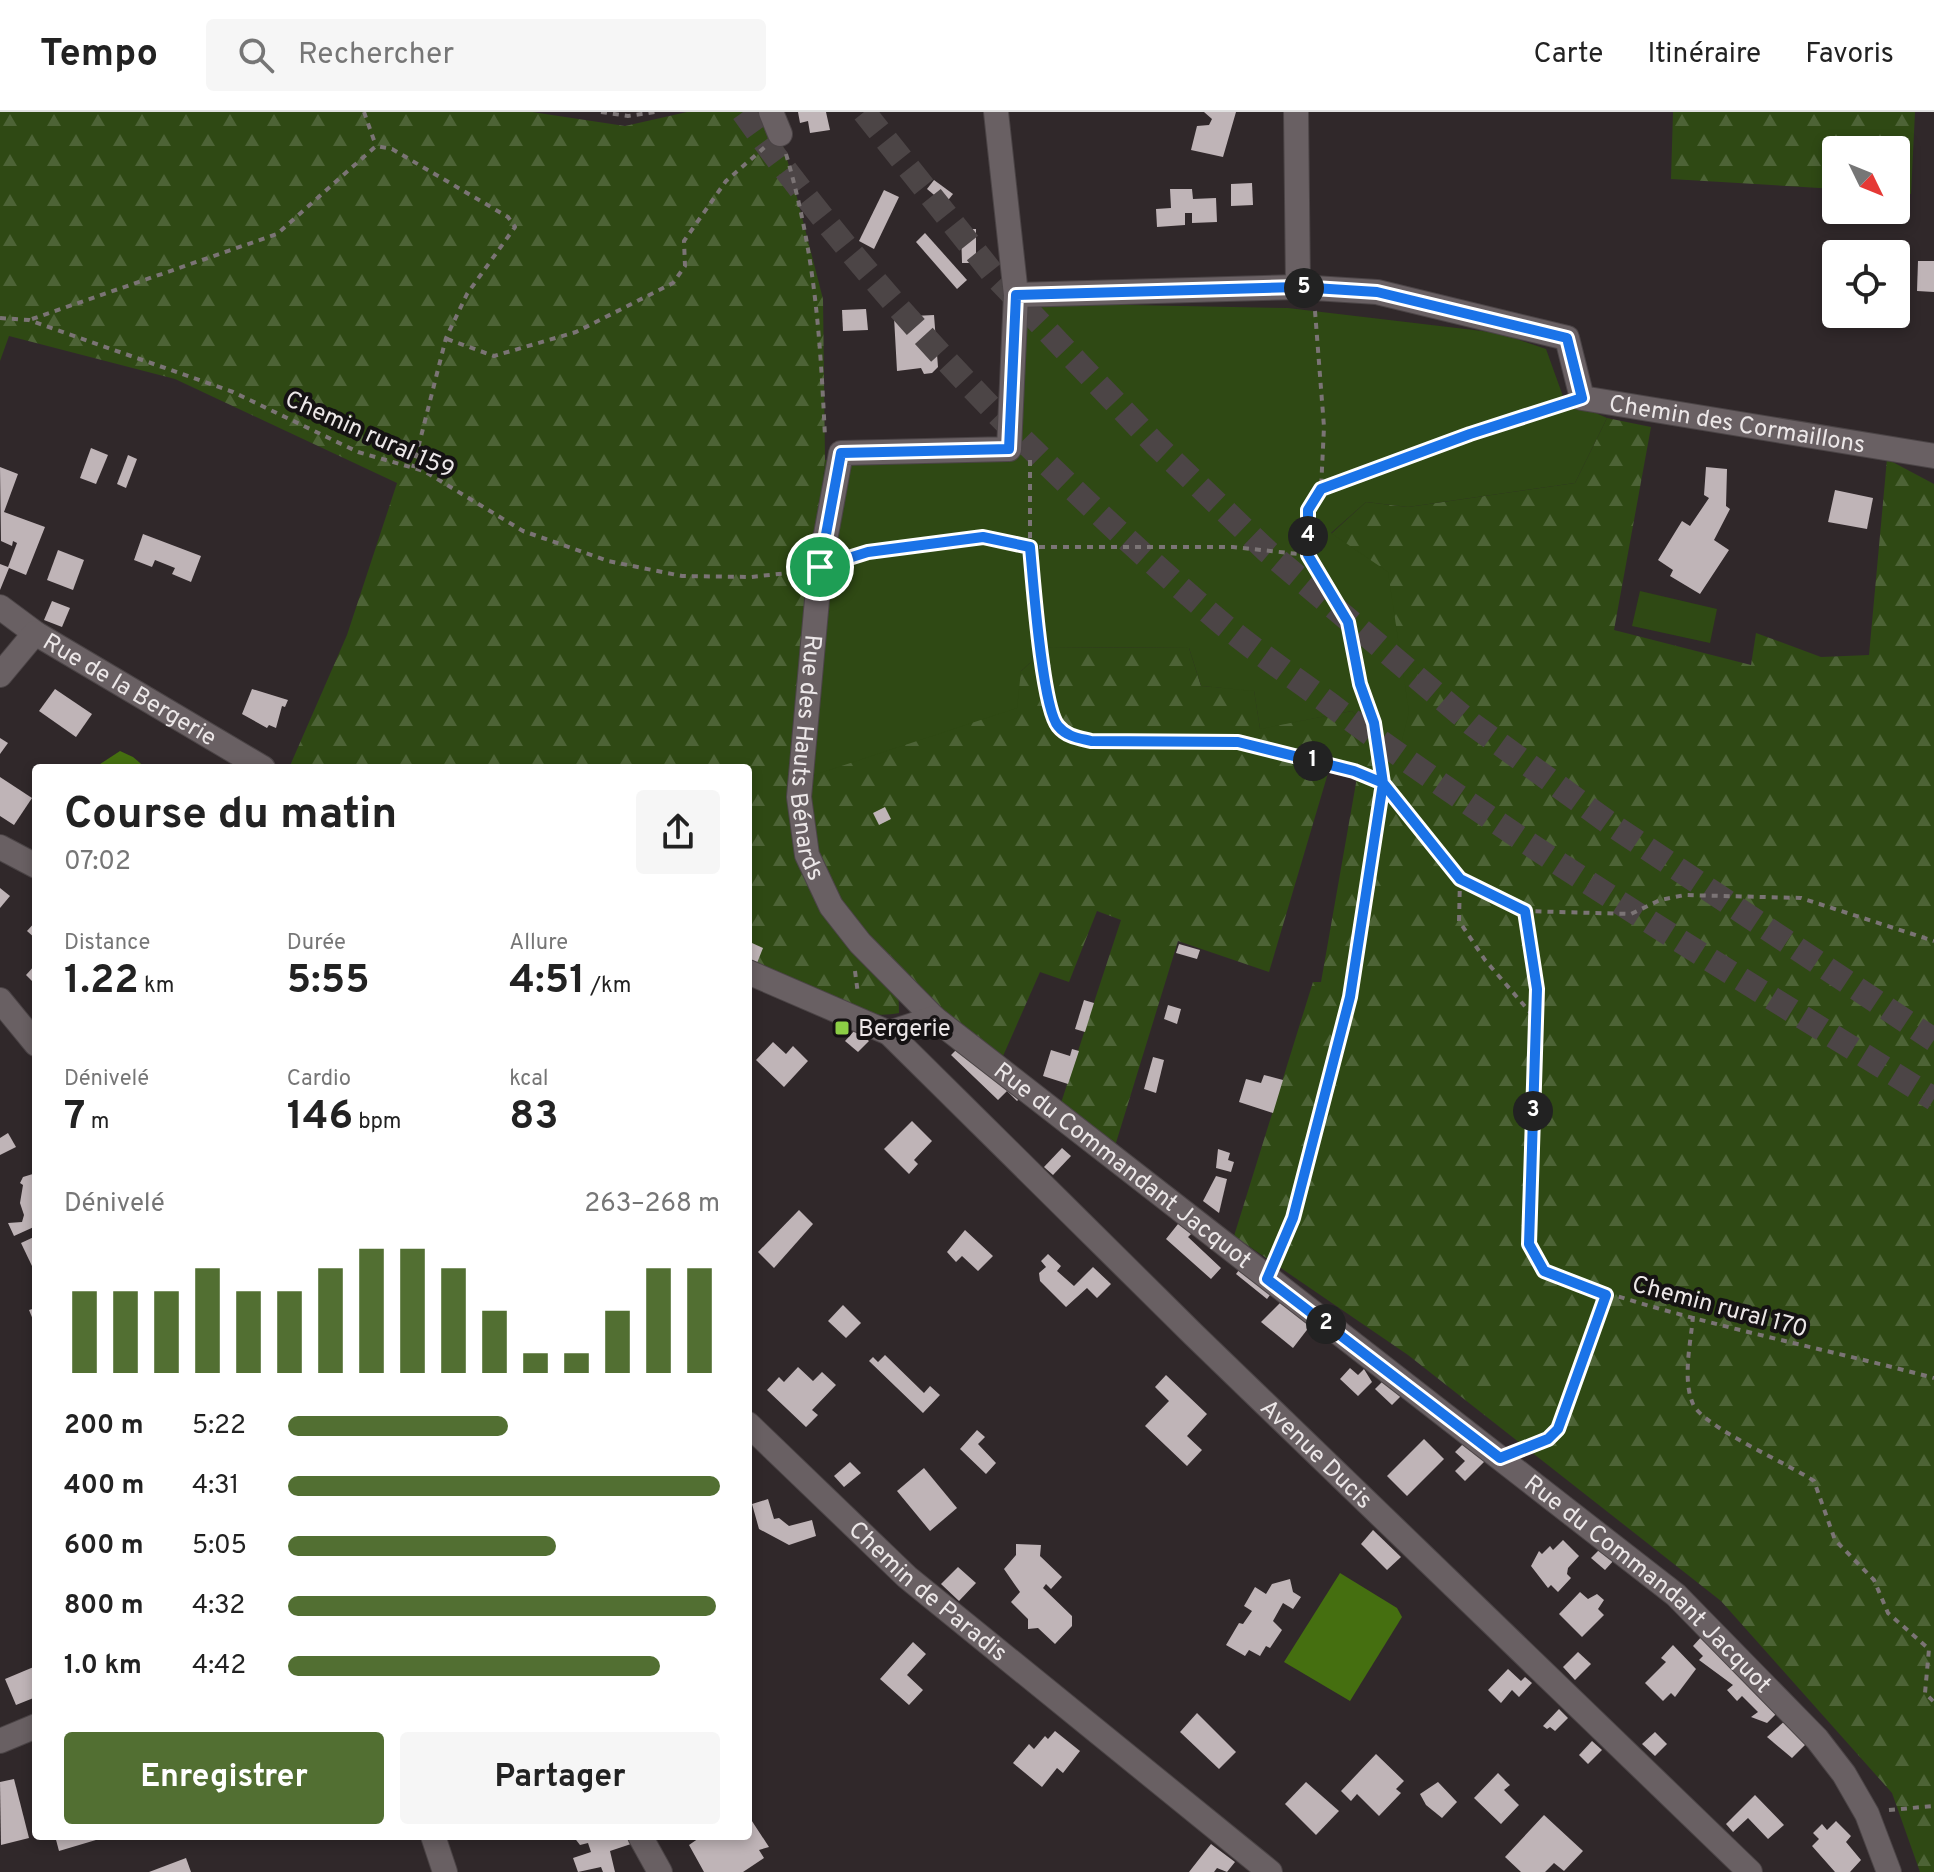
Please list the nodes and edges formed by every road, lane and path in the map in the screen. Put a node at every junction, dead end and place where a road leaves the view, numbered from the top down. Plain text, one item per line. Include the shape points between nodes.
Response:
1 (364, 112) edge
2 (601, 112) edge
3 (655, 112) edge
4 (996, 112) edge
5 (1296, 112) edge
6 (776, 123) edge
7 (376, 146) junction
8 (1305, 288) junction
9 (1016, 295) junction
10 (0, 318) edge
11 (29, 320) junction
12 (446, 338) junction
13 (1582, 398) junction
14 (1009, 449) junction
15 (841, 453) junction
16 (1934, 456) edge
17 (413, 468) junction
18 (1321, 489) junction
19 (1030, 547) junction
20 (1308, 555) junction
21 (820, 567) junction
22 (0, 607) edge
23 (35, 633) junction
24 (0, 675) edge
25 (256, 764) edge
26 (1383, 783) junction
27 (0, 847) edge
28 (32, 864) edge
29 (1460, 879) junction
30 (1525, 911) junction
31 (1934, 941) edge
32 (855, 967) dead end
33 (752, 974) edge
34 (0, 1000) edge
35 (859, 1004) dead end
36 (934, 1018) junction
37 (1536, 1019) junction
38 (889, 1033) junction
39 (32, 1039) edge
40 (1267, 1279) junction
41 (1606, 1295) junction
42 (1693, 1316) junction
43 (1934, 1378) edge
44 (752, 1428) edge
45 (1500, 1458) junction
46 (1934, 1702) edge
47 (32, 1728) edge
48 (0, 1741) edge
49 (1934, 1806) edge
50 (1867, 1814) junction
51 (434, 1840) edge
52 (642, 1840) edge
53 (445, 1872) edge
54 (660, 1872) edge
55 (1270, 1872) edge
56 (1750, 1872) edge
57 (1889, 1872) edge

1 - 7 path
2 - 3 path
4 - 9 street
5 - 8 street
6 - 12 path via 684,241 685,266 673,283 576,332 494,356
6 - 15 path via 806,221 819,310 826,447
7 - 11 path via 277,234
7 - 12 path via 392,149 508,217 515,227 467,294
8 - 9 street, Chemin des Cormaillons
8 - 13 street, Chemin des Cormaillons via 1377,292 1567,338
8 - 18 path via 1324,427
9 - 14 street
10 - 11 path, Chemin rural 159
11 - 17 path, Chemin rural 159 via 233,392 358,452
12 - 17 path
13 - 16 street, Chemin des Cormaillons
13 - 18 path
14 - 15 street
14 - 19 path via 1030,452
15 - 21 street, Rue des Hauts Bénards
17 - 21 path, Chemin rural 159 via 523,531 608,561 682,576 751,577
18 - 20 path via 1308,510
19 - 20 path, Chemin rural 159 via 1219,547
19 - 21 path, Chemin rural 159 via 983,537 868,552
19 - 26 path via 1039,643 1056,724 1071,737 1238,742
20 - 26 path via 1348,622
21 - 36 street, Rue des Hauts Bénards via 799,797 807,855 831,906
22 - 23 street, Rue de la Bergerie
23 - 24 street
23 - 25 street, Rue de la Bergerie
26 - 29 path
26 - 40 path via 1350,997 1293,1218
27 - 28 street
29 - 30 path
29 - 37 path via 1459,921
30 - 31 path via 1631,914 1685,895 1801,898
30 - 37 path via 1537,989
32 - 35 path
33 - 38 street
34 - 39 street
36 - 38 street
36 - 40 street, Rue du Commandant Jacquot
37 - 41 path via 1529,1244 1544,1271
38 - 56 street, Avenue Ducis
40 - 45 street, Rue du Commandant Jacquot
41 - 42 path, Chemin rural 170
41 - 45 path, Chemin rural 170 via 1558,1429 1548,1439
42 - 43 path, Chemin rural 170
42 - 46 path via 1688,1381 1693,1405 1709,1422 1814,1481 1835,1540 1874,1580 1888,1613 1929,1649 1925,1693
44 - 55 street, Chemin de Paradis via 907,1577
45 - 50 street, Rue du Commandant Jacquot via 1676,1595 1817,1739
47 - 48 street
49 - 50 path
50 - 57 street, Rue du Commandant Jacquot
51 - 53 street
52 - 54 street

